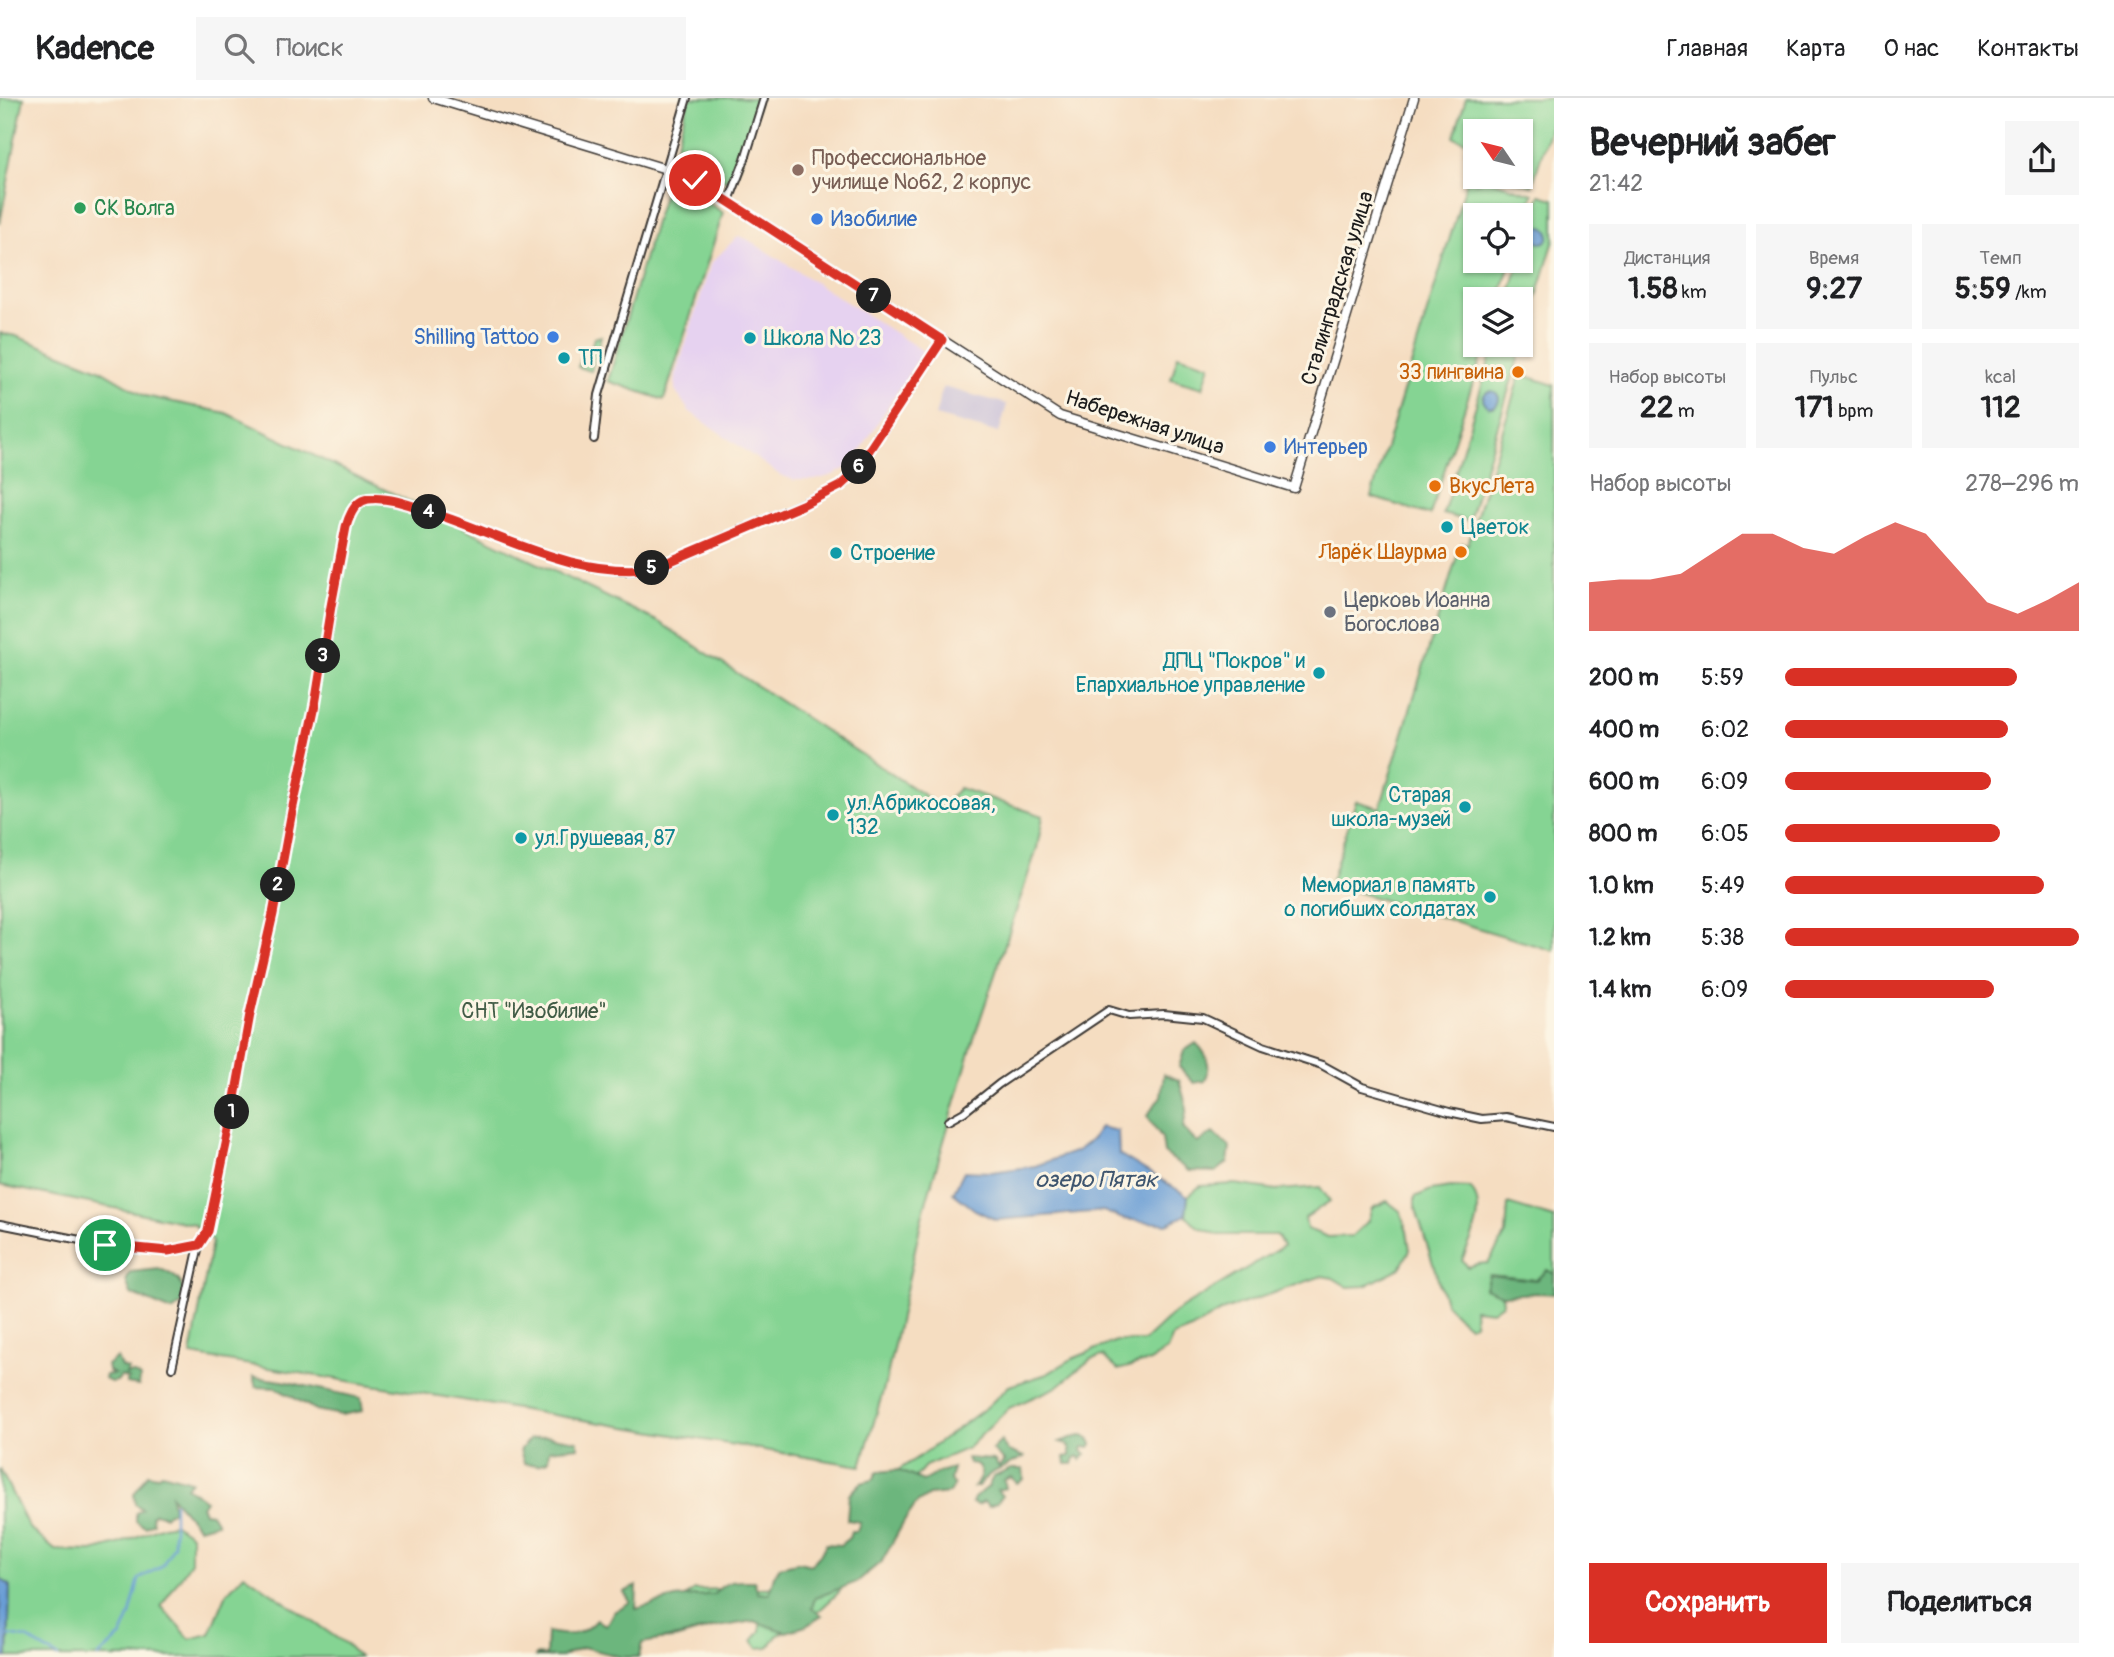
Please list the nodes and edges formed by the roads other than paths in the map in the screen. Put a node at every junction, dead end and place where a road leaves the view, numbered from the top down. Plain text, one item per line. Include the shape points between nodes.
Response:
1 (433, 98) edge
2 (687, 98) edge
3 (764, 98) edge
4 (1414, 98) edge
5 (666, 169) junction
6 (729, 201) junction
7 (942, 340) junction
8 (593, 439) dead end
9 (1294, 488) joint
10 (948, 1121) dead end
11 (1554, 1127) edge
12 (0, 1224) edge
13 (199, 1245) junction
14 (172, 1368) dead end

1 - 5 street, Набережная улица
2 - 5 street
3 - 6 street
4 - 9 street, Сталинградская улица
5 - 6 street, Набережная улица
5 - 8 street via 599,395
6 - 7 street, Набережная улица
7 - 9 street, Набережная улица via 1060,415
7 - 13 street via 854,473 840,486 654,568 634,571 555,557 418,508 387,500 359,502 346,527 231,1120 208,1231
10 - 11 street via 1109,1010 1129,1016 1203,1018 1263,1046 1322,1065 1362,1087 1482,1119 1506,1117
12 - 13 street via 105,1245 168,1251
13 - 14 street

